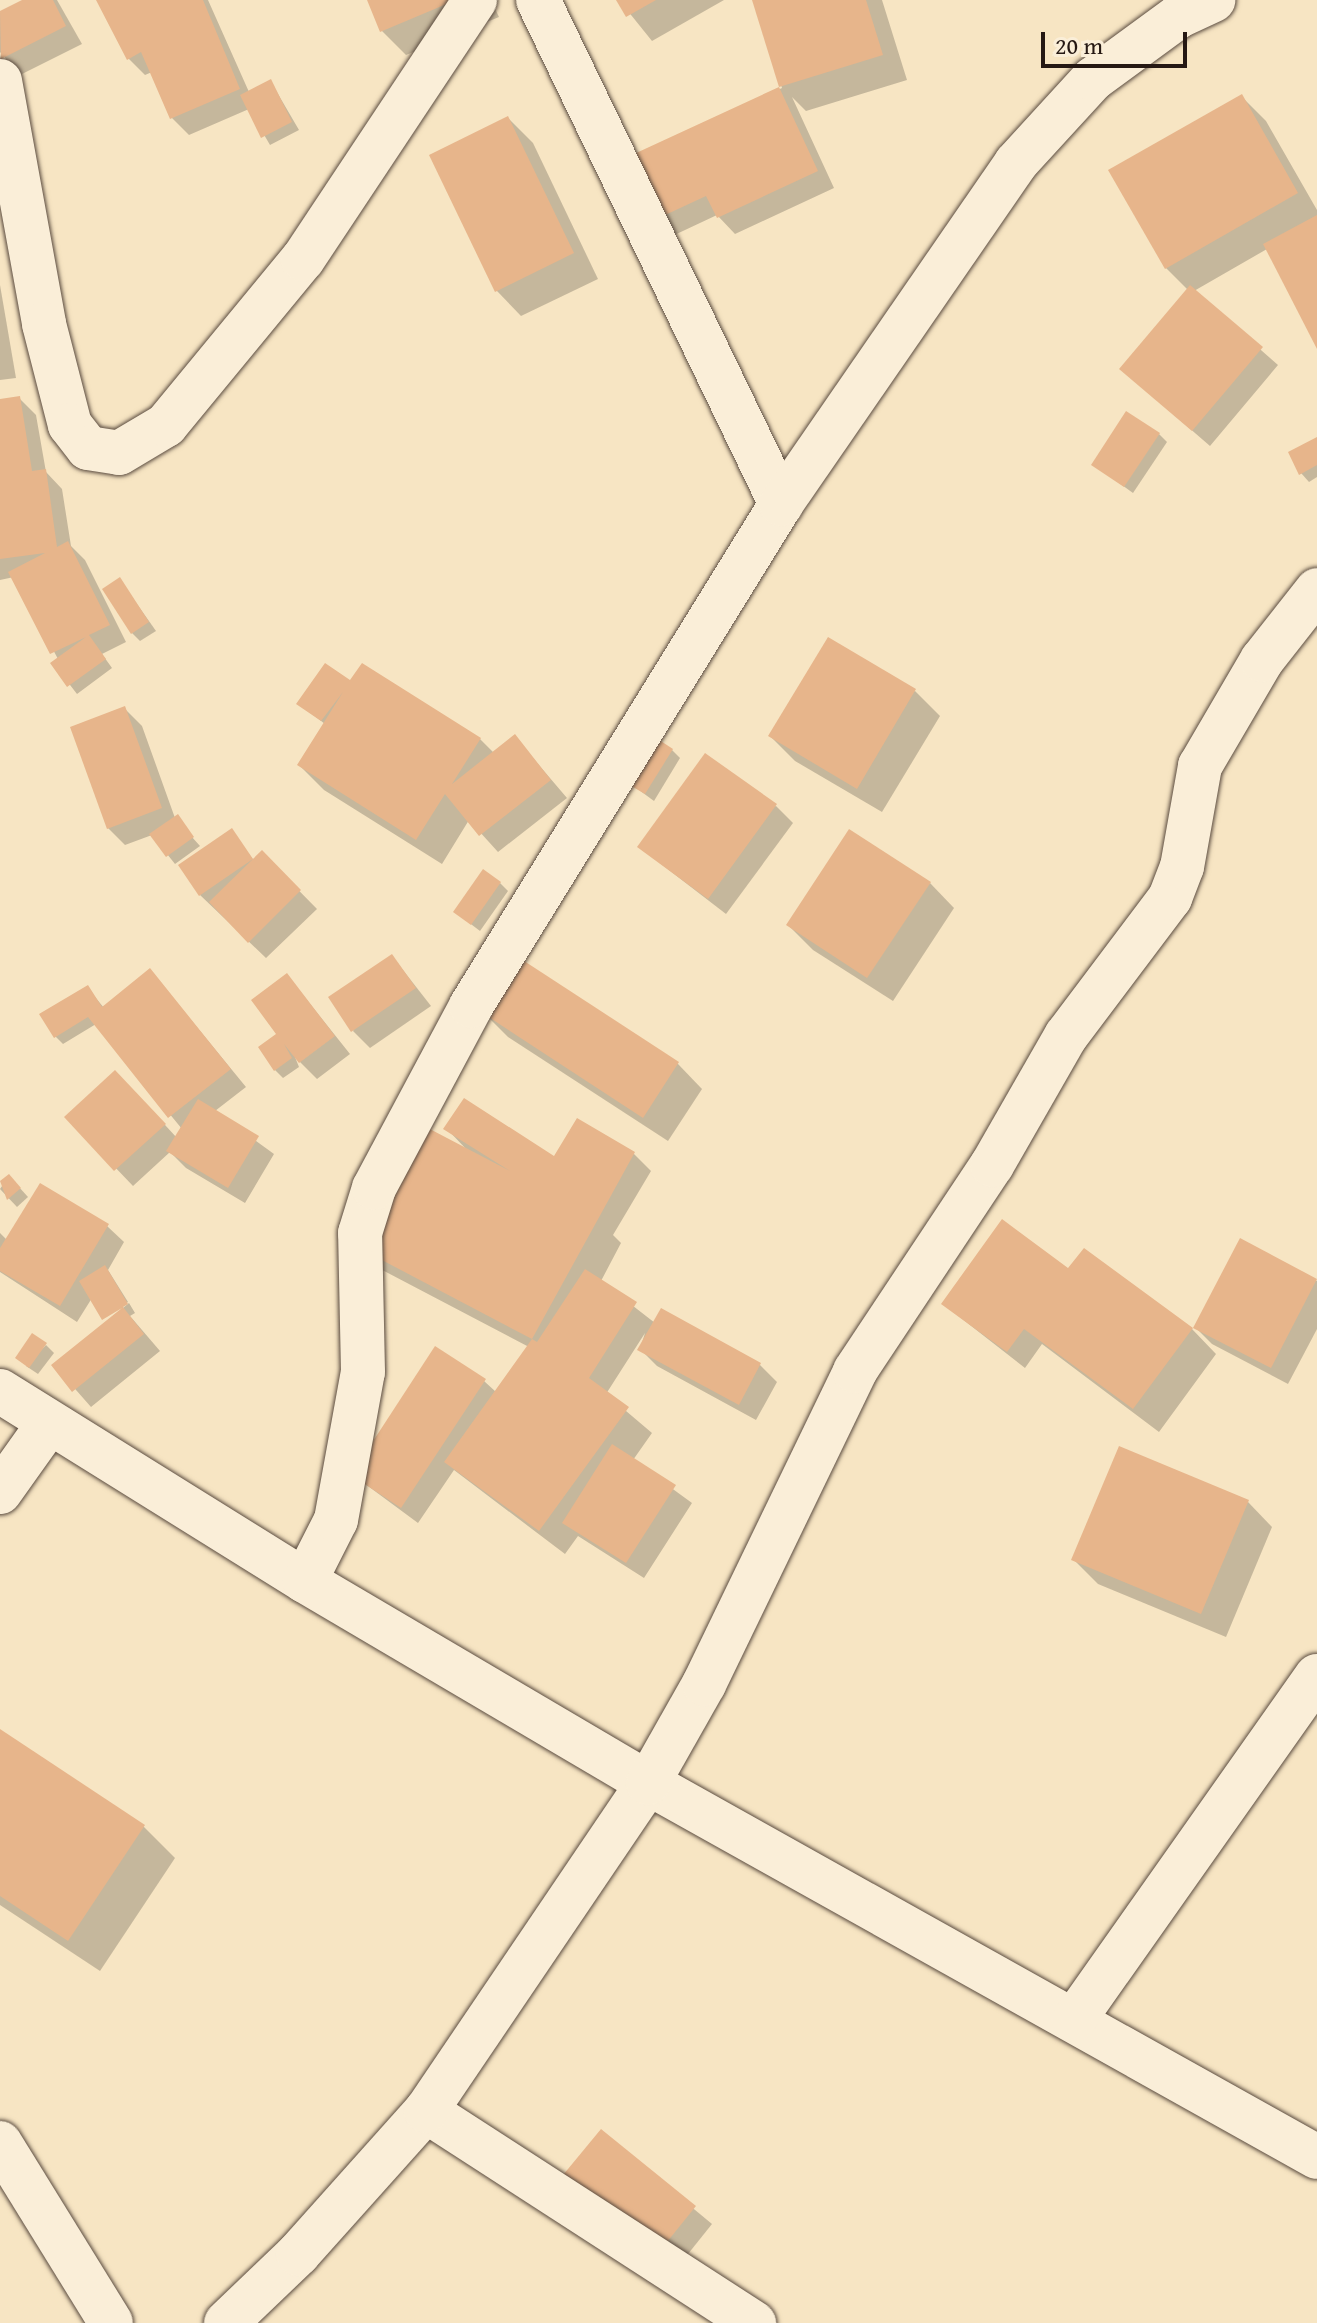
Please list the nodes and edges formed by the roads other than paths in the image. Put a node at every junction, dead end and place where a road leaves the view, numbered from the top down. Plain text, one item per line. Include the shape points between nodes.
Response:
1 (475, 0) edge
2 (538, 0) edge
3 (1188, 5) edge
4 (0, 81) edge
5 (781, 504) junction
6 (1317, 590) edge
7 (0, 1391) edge
8 (49, 1423) junction
9 (0, 1492) edge
10 (305, 1581) junction
11 (1317, 1676) edge
12 (648, 1783) junction
13 (1074, 2020) junction
14 (426, 2111) junction
15 (0, 2143) edge
16 (1317, 2157) edge
17 (111, 2323) edge
18 (226, 2323) edge
19 (754, 2323) edge

1 - 4 street via 303,259 166,425 119,453 88,448 70,425 44,324
2 - 5 street
3 - 5 street via 1093,79 1016,163
5 - 10 street via 471,1006 374,1188 360,1233 363,1372 336,1520
6 - 12 street via 1262,660 1200,766 1182,867 1170,898 1066,1036 992,1165 855,1371 704,1684
7 - 8 street
8 - 9 street
8 - 10 street
10 - 12 street
11 - 13 street
12 - 13 street
12 - 14 street
13 - 16 street
14 - 18 street via 298,2254
14 - 19 street
15 - 17 street

